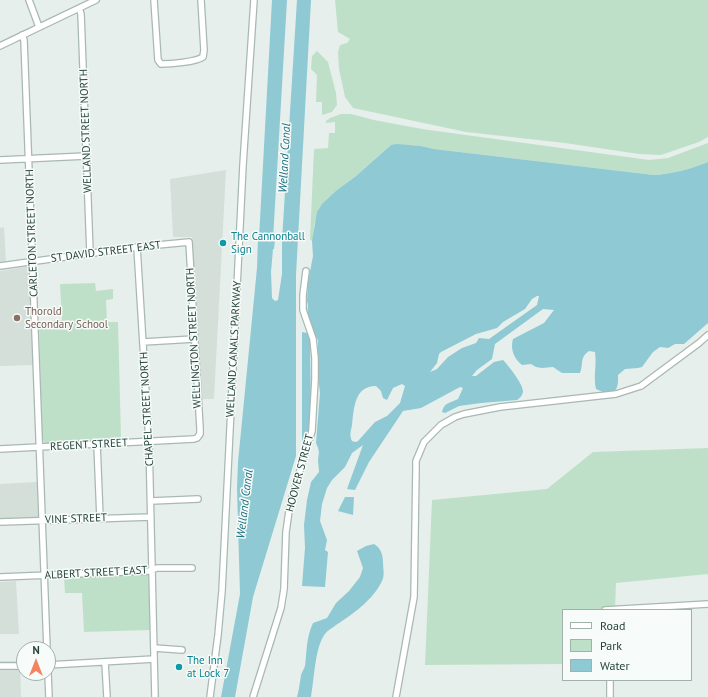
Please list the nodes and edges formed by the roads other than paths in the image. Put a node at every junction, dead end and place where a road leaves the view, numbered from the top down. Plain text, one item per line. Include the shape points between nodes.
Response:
1 (29, 0) edge
2 (154, 0) edge
3 (201, 0) edge
4 (254, 0) edge
5 (92, 1) edge
6 (79, 8) junction
7 (39, 27) junction
8 (22, 34) junction
9 (0, 46) edge
10 (86, 156) junction
11 (29, 159) junction
12 (0, 160) edge
13 (189, 242) joint
14 (137, 247) junction
15 (90, 253) junction
16 (33, 262) junction
17 (0, 266) edge
18 (306, 271) dead end
19 (708, 335) edge
20 (194, 339) junction
21 (143, 342) junction
22 (200, 434) joint
23 (149, 442) junction
24 (97, 444) junction
25 (40, 447) junction
26 (0, 449) edge
27 (198, 499) dead end
28 (151, 501) junction
29 (151, 517) junction
30 (100, 518) junction
31 (43, 521) junction
32 (0, 522) edge
33 (192, 568) dead end
34 (153, 570) junction
35 (45, 575) junction
36 (0, 577) edge
37 (708, 604) edge
38 (626, 609) edge
39 (47, 641) edge
40 (154, 648) junction
41 (182, 650) dead end
42 (154, 659) junction
43 (105, 662) junction
44 (56, 665) edge
45 (0, 666) edge
46 (16, 666) edge
47 (48, 681) edge
48 (610, 681) edge
49 (49, 697) edge
50 (107, 697) edge
51 (155, 697) edge
52 (210, 697) edge
53 (253, 697) edge
54 (396, 697) edge
55 (610, 697) edge

1 - 7 street
2 - 3 street via 158,60 161,64 196,60 203,56
4 - 52 street, WELLAND CANALS PARKWAY via 243,157 222,591
5 - 6 street
6 - 7 street
6 - 10 street, WELLAND STREET NORTH
7 - 8 street
8 - 9 street
8 - 11 street, CARLETON STREET NORTH
10 - 11 street
10 - 15 street, WELLAND STREET NORTH
11 - 12 street
11 - 16 street, CARLETON STREET NORTH
13 - 14 street, ST DAVID STREET EAST
13 - 20 street, WELLINGTON STREET NORTH
14 - 15 street, ST DAVID STREET EAST
14 - 21 street, CHAPEL STREET NORTH
15 - 16 street, ST DAVID STREET EAST
16 - 17 street, ST DAVID STREET EAST
16 - 25 street, CARLETON STREET NORTH
18 - 53 street, HOOVER STREET via 303,310 313,339 315,358 312,431 290,504 281,608
19 - 54 street via 641,386 616,394 500,407 464,414 441,424 424,442 416,461 414,597
20 - 21 street
20 - 22 street, WELLINGTON STREET NORTH
21 - 23 street, CHAPEL STREET NORTH
22 - 23 street, REGENT STREET via 194,439
23 - 24 street, REGENT STREET
23 - 28 street, CHAPEL STREET NORTH
24 - 25 street, REGENT STREET
24 - 30 street
25 - 26 street, REGENT STREET
25 - 31 street, CARLETON STREET NORTH
27 - 28 street
28 - 29 street, CHAPEL STREET NORTH
29 - 30 street, VINE STREET
29 - 34 street, CHAPEL STREET NORTH
30 - 31 street, VINE STREET
31 - 32 street, VINE STREET
31 - 35 street, CARLETON STREET NORTH
33 - 34 street, ALBERT STREET EAST
34 - 35 street, ALBERT STREET EAST
34 - 40 street, CHAPEL STREET NORTH
35 - 36 street, ALBERT STREET EAST
35 - 39 street, CARLETON STREET NORTH
37 - 38 street
40 - 41 street
40 - 42 street, CHAPEL STREET NORTH
42 - 43 street
42 - 51 street, CHAPEL STREET NORTH
43 - 44 street
43 - 50 street
45 - 46 street
47 - 49 street
48 - 55 street

